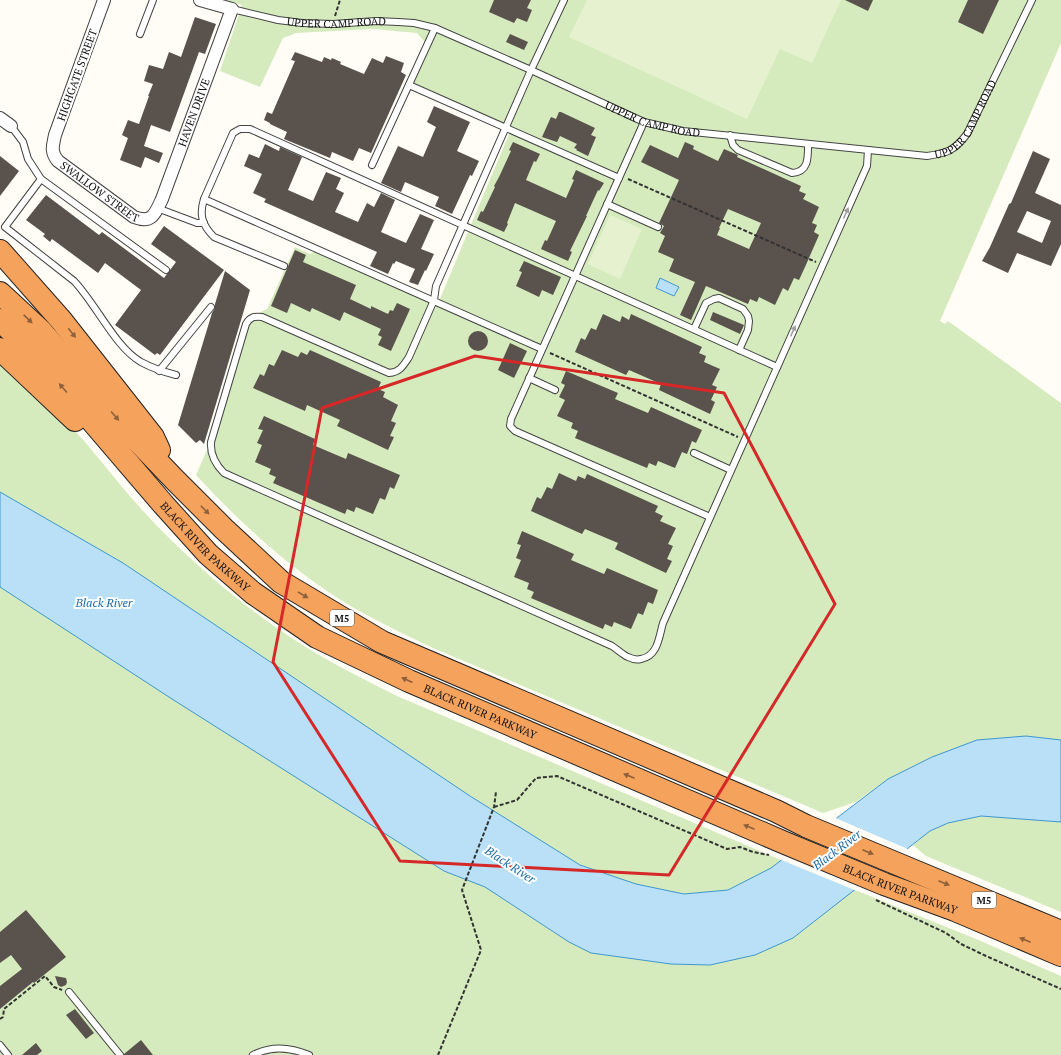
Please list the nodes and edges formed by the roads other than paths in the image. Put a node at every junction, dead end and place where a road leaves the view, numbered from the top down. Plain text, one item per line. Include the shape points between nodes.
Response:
1 (104, 0) edge
2 (153, 0) edge
3 (200, 0) edge
4 (564, 0) edge
5 (1032, 0) edge
6 (232, 9) junction
7 (436, 28) junction
8 (140, 34) dead end
9 (531, 70) junction
10 (409, 85) junction
11 (0, 118) edge
12 (644, 122) junction
13 (11, 126) joint
14 (505, 128) junction
15 (730, 136) junction
16 (808, 144) junction
17 (52, 150) joint
18 (868, 150) junction
19 (372, 165) dead end
20 (619, 178) junction
21 (41, 179) junction
22 (204, 199) junction
23 (607, 204) junction
24 (155, 212) junction
25 (204, 223) junction
26 (3, 225) edge
27 (462, 225) junction
28 (658, 226) dead end
29 (0, 251) edge
30 (284, 266) dead end
31 (166, 270) dead end
32 (575, 276) junction
33 (0, 292) edge
34 (434, 300) junction
35 (211, 307) dead end
36 (0, 320) edge
37 (694, 329) junction
38 (0, 349) edge
39 (542, 349) junction
40 (740, 350) junction
41 (777, 367) junction
42 (160, 371) junction
43 (176, 374) dead end
44 (529, 378) junction
45 (555, 390) dead end
46 (694, 453) dead end
47 (731, 470) junction
48 (174, 479) junction
49 (710, 517) junction
50 (208, 554) junction
51 (1061, 932) edge
52 (1061, 955) edge
53 (69, 992) road end
54 (0, 1045) edge
55 (8, 1055) edge
56 (120, 1055) edge
57 (253, 1055) edge
58 (309, 1055) edge

1 - 17 street, HIGHGATE STREET
2 - 8 lane
3 - 6 street, UPPER CAMP ROAD
4 - 9 lane
5 - 18 lane, UPPER CAMP ROAD via 967,134 960,143 944,154 927,156
6 - 7 lane, UPPER CAMP ROAD via 302,23 376,21 414,23
6 - 24 street, HAVEN DRIVE
7 - 9 lane, UPPER CAMP ROAD
7 - 10 lane
9 - 12 lane, UPPER CAMP ROAD
9 - 14 lane
10 - 14 lane
10 - 19 lane
11 - 13 street
12 - 15 lane, UPPER CAMP ROAD via 683,131
12 - 20 lane
13 - 21 lane via 23,142 28,159
14 - 20 lane
14 - 27 lane
15 - 16 lane, UPPER CAMP ROAD
15 - 16 lane via 733,146 738,150 792,173 800,171 806,164
16 - 18 lane, UPPER CAMP ROAD
17 - 24 street, SWALLOW STREET via 58,161 134,217 148,219
41 -> 18 lane via 867,166
20 - 23 lane
21 - 26 lane
21 - 31 lane
22 - 25 lane via 201,210
22 - 27 lane via 233,134 236,130 244,128
22 - 34 lane
23 - 28 lane
23 - 32 lane
24 - 25 lane
25 - 30 lane via 214,237
26 - 42 lane via 74,281 124,348 140,362
27 - 32 lane
27 - 34 lane via 436,286
29 -> 48 highway via 61,320 153,437
32 - 37 lane
32 - 39 lane
33 -> 48 highway, BLACK RIVER PARKWAY / M5 via 40,330
34 - 39 lane
34 - 49 lane via 409,357 395,373 382,371 262,317 249,318 211,442 212,454 217,465 229,476 612,646 634,659 650,655 657,646 663,623
35 - 42 lane
50 -> 36 highway, BLACK RIVER PARKWAY / M5 via 33,352
37 - 40 lane
37 - 40 lane via 706,303 719,298 743,310 748,316 748,330
38 - 50 highway via 80,424 180,538
39 - 44 lane
40 - 41 lane
41 - 47 lane
42 - 43 lane
44 - 45 lane
44 - 49 lane via 511,419 510,426 514,431
46 - 47 lane
47 - 49 lane
48 -> 51 highway, BLACK RIVER PARKWAY / M5 via 281,582 382,642 806,826
52 -> 50 highway, BLACK RIVER PARKWAY / M5 via 955,910 878,891 777,849 409,681 317,637 253,593
53 - 56 lane
54 - 55 lane
57 - 58 lane via 272,1047 298,1050

